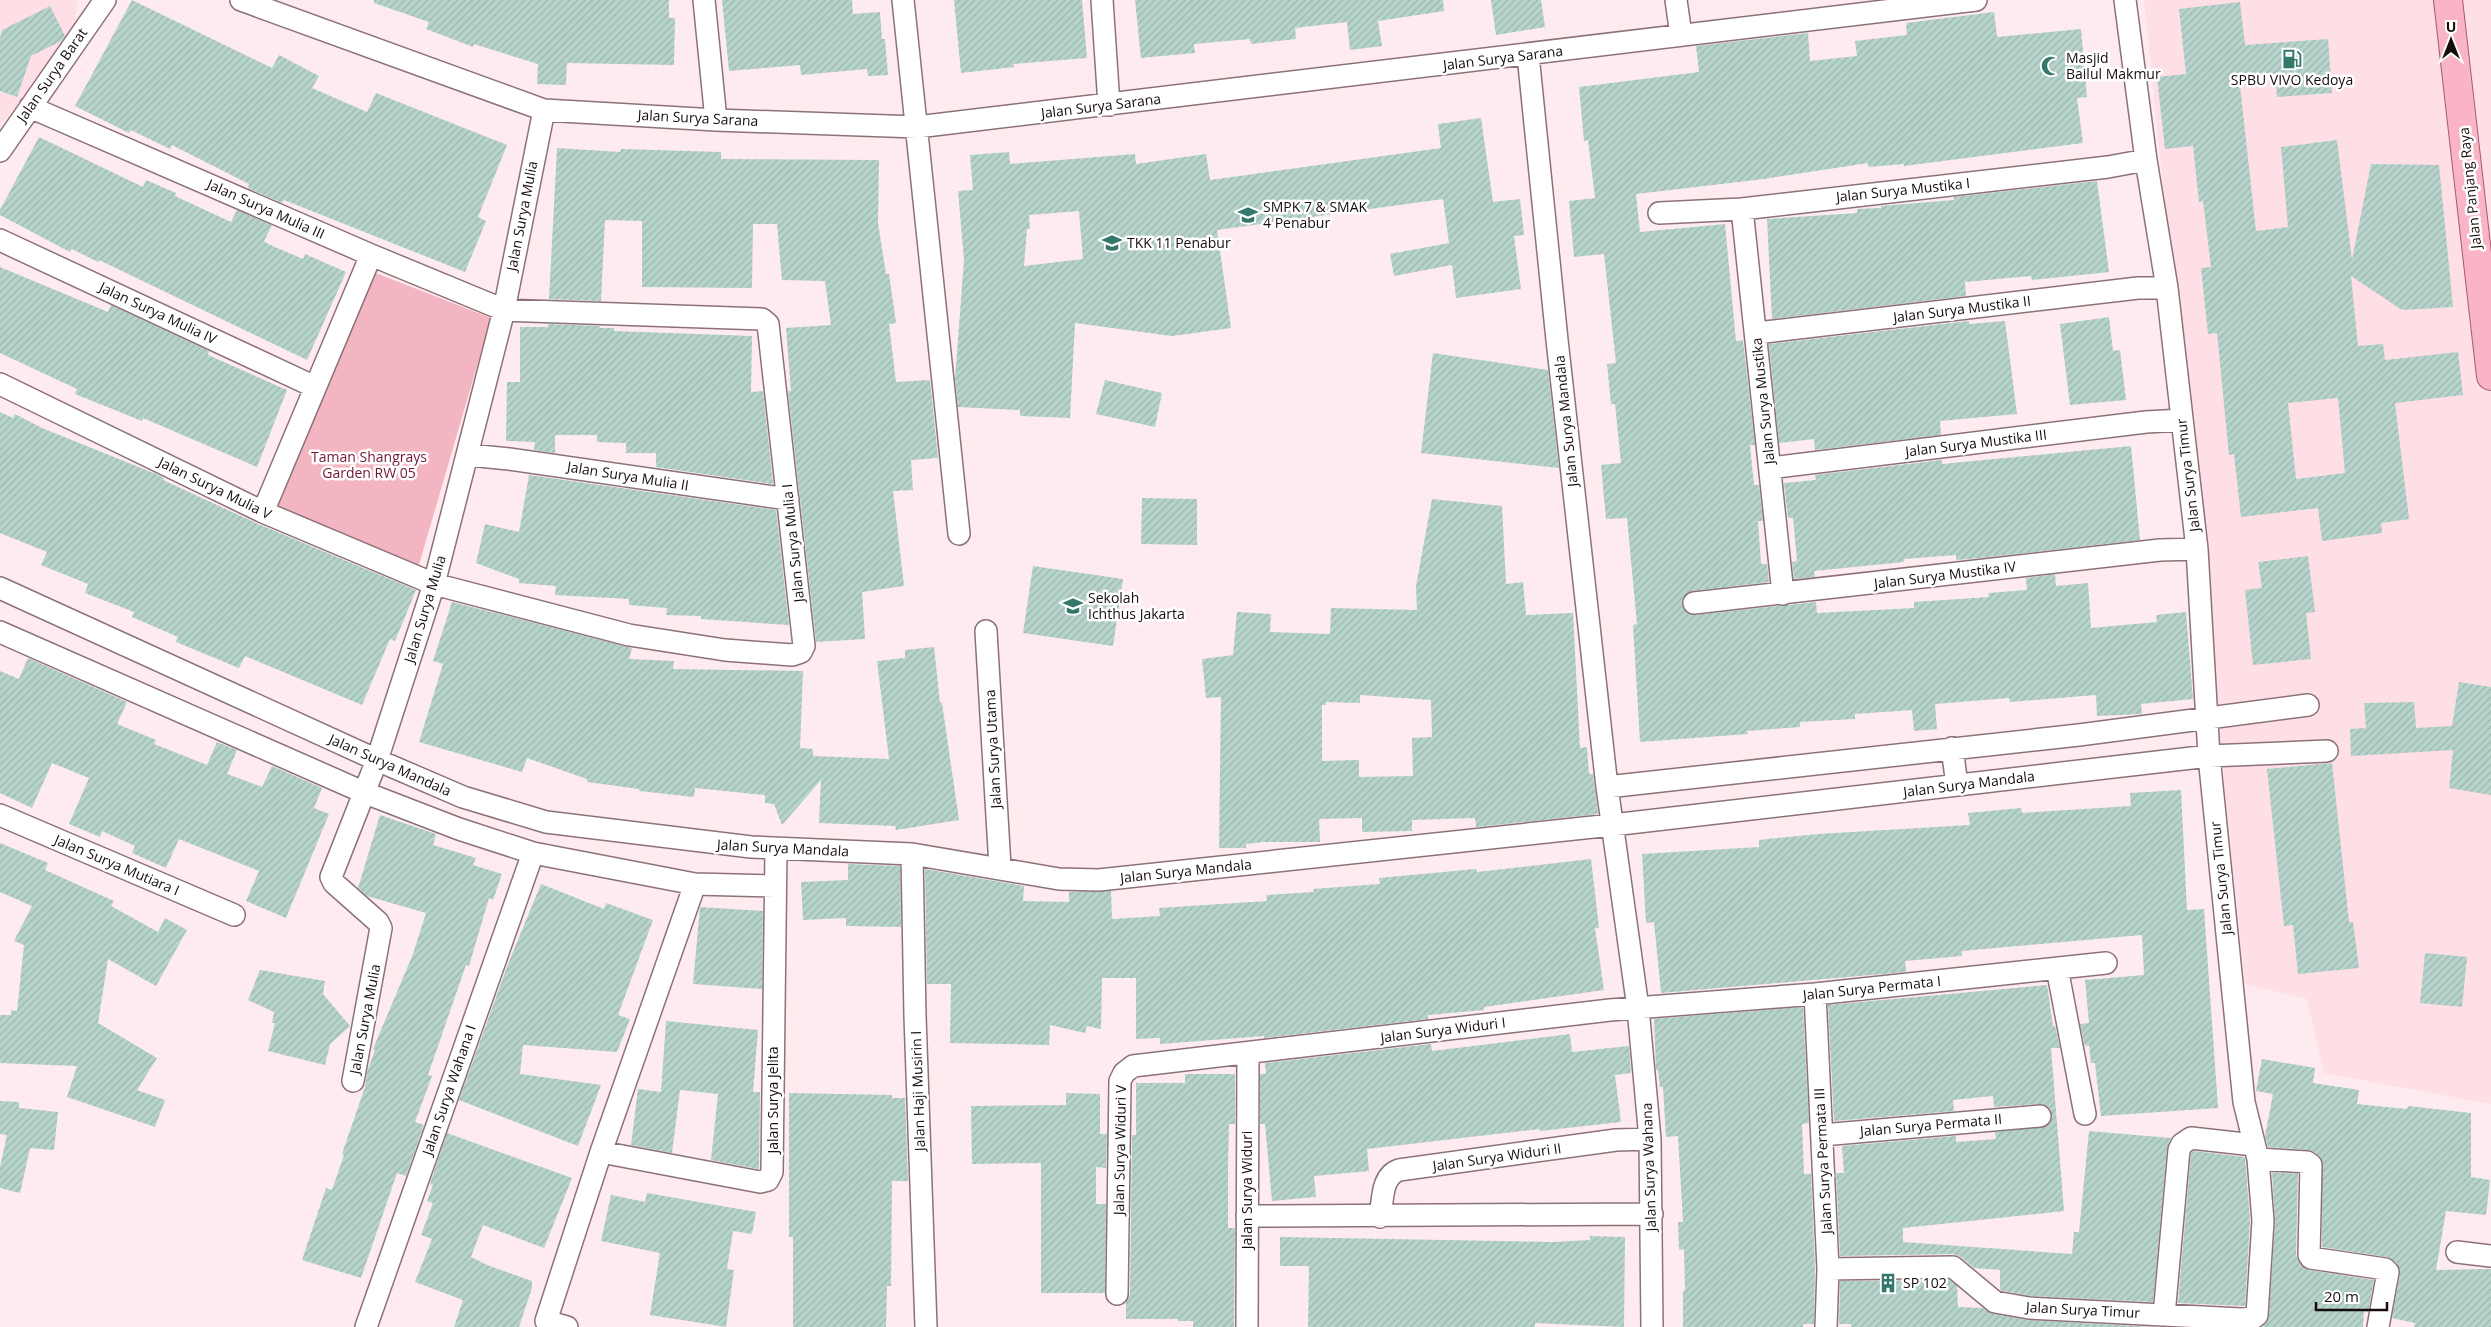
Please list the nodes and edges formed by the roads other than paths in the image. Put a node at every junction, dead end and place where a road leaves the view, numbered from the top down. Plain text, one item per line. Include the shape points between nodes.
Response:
1 (105, 0) edge
2 (241, 0) edge
3 (704, 0) edge
4 (903, 0) edge
5 (1102, 0) edge
6 (1676, 0) edge
7 (1976, 0) edge
8 (2125, 0) edge
9 (2448, 0) edge
10 (1681, 35) junction
11 (1528, 55) junction
12 (1109, 106) junction
13 (30, 107) junction
14 (544, 110) junction
15 (716, 120) junction
16 (917, 128) junction
17 (0, 151) edge
18 (2146, 160) junction
19 (1742, 209) junction
20 (1659, 214) dead end
21 (0, 240) edge
22 (371, 255) junction
23 (2167, 288) junction
24 (504, 310) junction
25 (1757, 333) junction
26 (2491, 376) edge
27 (0, 384) edge
28 (315, 387) junction
29 (2182, 420) junction
30 (468, 455) junction
31 (1770, 468) junction
32 (788, 499) junction
33 (263, 512) junction
34 (959, 534) dead end
35 (2197, 549) junction
36 (434, 584) junction
37 (0, 588) edge
38 (1783, 594) junction
39 (1694, 603) dead end
40 (986, 631) dead end
41 (0, 632) edge
42 (2308, 705) dead end
43 (2206, 718) junction
44 (1952, 748) junction
45 (2327, 751) dead end
46 (2209, 756) junction
47 (377, 760) junction
48 (1957, 785) junction
49 (1607, 787) junction
50 (363, 792) junction
51 (0, 815) edge
52 (1612, 825) junction
53 (776, 849) junction
54 (533, 853) junction
55 (912, 854) junction
56 (1000, 867) junction
57 (695, 884) junction
58 (775, 886) junction
59 (234, 915) dead end
60 (2106, 963) dead end
61 (2057, 968) junction
62 (1815, 994) junction
63 (1638, 1008) junction
64 (1248, 1053) junction
65 (353, 1081) dead end
66 (2085, 1114) dead end
67 (2040, 1116) dead end
68 (1822, 1135) junction
69 (1650, 1139) junction
70 (601, 1152) junction
71 (2256, 1152) junction
72 (1652, 1214) junction
73 (1247, 1216) junction
74 (1380, 1217) junction
75 (2457, 1252) dead end
76 (2491, 1256) edge
77 (1828, 1269) junction
78 (1117, 1294) dead end
79 (2164, 1315) junction
80 (366, 1327) edge
81 (567, 1327) edge
82 (926, 1327) edge
83 (1247, 1327) edge
84 (1652, 1327) edge
85 (1826, 1327) edge
86 (2378, 1327) edge

1 - 13 street, Jalan Surya Barat
2 - 14 street, Jalan Surya Sarana
3 - 15 street
4 - 16 street
5 - 12 street
6 - 10 street
7 - 10 street, Jalan Surya Sarana
8 - 18 street, Jalan Surya Timur
9 - 26 main road, Jalan Panjang Raya
10 - 11 street, Jalan Surya Sarana
11 - 12 street, Jalan Surya Sarana
11 - 49 street, Jalan Surya Mandala
12 - 16 street, Jalan Surya Sarana
13 - 17 street, Jalan Surya Barat
13 - 22 street, Jalan Surya Mulia III
14 - 15 street, Jalan Surya Sarana
14 - 24 street, Jalan Surya Mulia
15 - 16 street, Jalan Surya Sarana
16 - 34 street
18 - 19 street, Jalan Surya Mustika I
18 - 23 street, Jalan Surya Timur
19 - 20 street, Jalan Surya Mustika I
19 - 25 street, Jalan Surya Mustika
21 - 28 street, Jalan Surya Mulia IV
22 - 24 street, Jalan Surya Mulia III
22 - 28 street
23 - 25 street, Jalan Surya Mustika II via 2138,288
23 - 29 street, Jalan Surya Timur
24 - 30 street, Jalan Surya Mulia
24 - 32 street, Jalan Surya Mulia I via 762,319 768,324
25 - 31 street, Jalan Surya Mustika
27 - 33 street, Jalan Surya Mulia V
28 - 33 street
29 - 31 street, Jalan Surya Mustika III
29 - 35 street, Jalan Surya Timur
30 - 32 street, Jalan Surya Mulia II
30 - 36 street, Jalan Surya Mulia
31 - 38 street, Jalan Surya Mustika
32 - 36 street, Jalan Surya Mulia I via 804,646 801,652 792,655 725,650 629,635
33 - 36 street, Jalan Surya Mulia V
35 - 38 street, Jalan Surya Mustika IV via 2160,550
35 - 43 street, Jalan Surya Timur
36 - 47 street, Jalan Surya Mulia
37 - 47 street, Jalan Surya Mandala
38 - 39 street, Jalan Surya Mustika IV
40 - 56 street, Jalan Surya Utama
41 - 50 street
42 - 43 street
43 - 44 street
43 - 46 street, Jalan Surya Timur
44 - 48 street
44 - 49 street
45 - 46 street, Jalan Surya Mandala
46 - 48 street, Jalan Surya Mandala
46 - 71 street, Jalan Surya Timur via 2244,1102
47 - 50 street, Jalan Surya Mulia
47 - 53 street, Jalan Surya Mandala via 463,797 546,822
48 - 52 street, Jalan Surya Mandala
49 - 52 street, Jalan Surya Mandala
50 - 54 street via 460,830
50 - 65 street, Jalan Surya Mulia via 331,877 381,928
51 - 59 street, Jalan Surya Mutiara I
52 - 56 street, Jalan Surya Mandala via 1099,880 1059,879
52 - 63 street, Jalan Surya Mandala
53 - 55 street, Jalan Surya Mandala
53 - 58 street, Jalan Surya Jelita
54 - 57 street
54 - 80 street, Jalan Surya Wahana I
55 - 56 street, Jalan Surya Mandala
55 - 82 street, Jalan Haji Musirin I
57 - 58 street
57 - 70 street
58 - 70 street, Jalan Surya Jelita via 772,1172 768,1180 760,1182
60 - 61 street, Jalan Surya Permata I
61 - 62 street, Jalan Surya Permata I
61 - 66 street
62 - 63 street, Jalan Surya Permata I
62 - 68 street, Jalan Surya Permata III
63 - 64 street, Jalan Surya Widuri I
63 - 69 street, Jalan Surya Wahana
64 - 73 street, Jalan Surya Widuri
64 - 78 street, Jalan Surya Widuri V via 1133,1066 1124,1073 1120,1081
67 - 68 street, Jalan Surya Permata II
68 - 77 street, Jalan Surya Permata III
69 - 72 street, Jalan Surya Wahana
69 - 74 street, Jalan Surya Widuri II via 1616,1140 1392,1172 1386,1179
70 - 81 street via 546,1321
71 - 79 street via 2191,1138 2182,1144
71 - 79 street, Jalan Surya Timur via 2264,1221 2257,1315 2241,1319
71 - 86 street via 2311,1165 2311,1258 2388,1272
72 - 74 street
72 - 84 street, Jalan Surya Wahana
73 - 74 street
73 - 83 street, Jalan Surya Widuri
75 - 76 street
77 - 79 street, Jalan Surya Timur via 1953,1267 1999,1303 2029,1308
77 - 85 street, Jalan Surya Permata III

